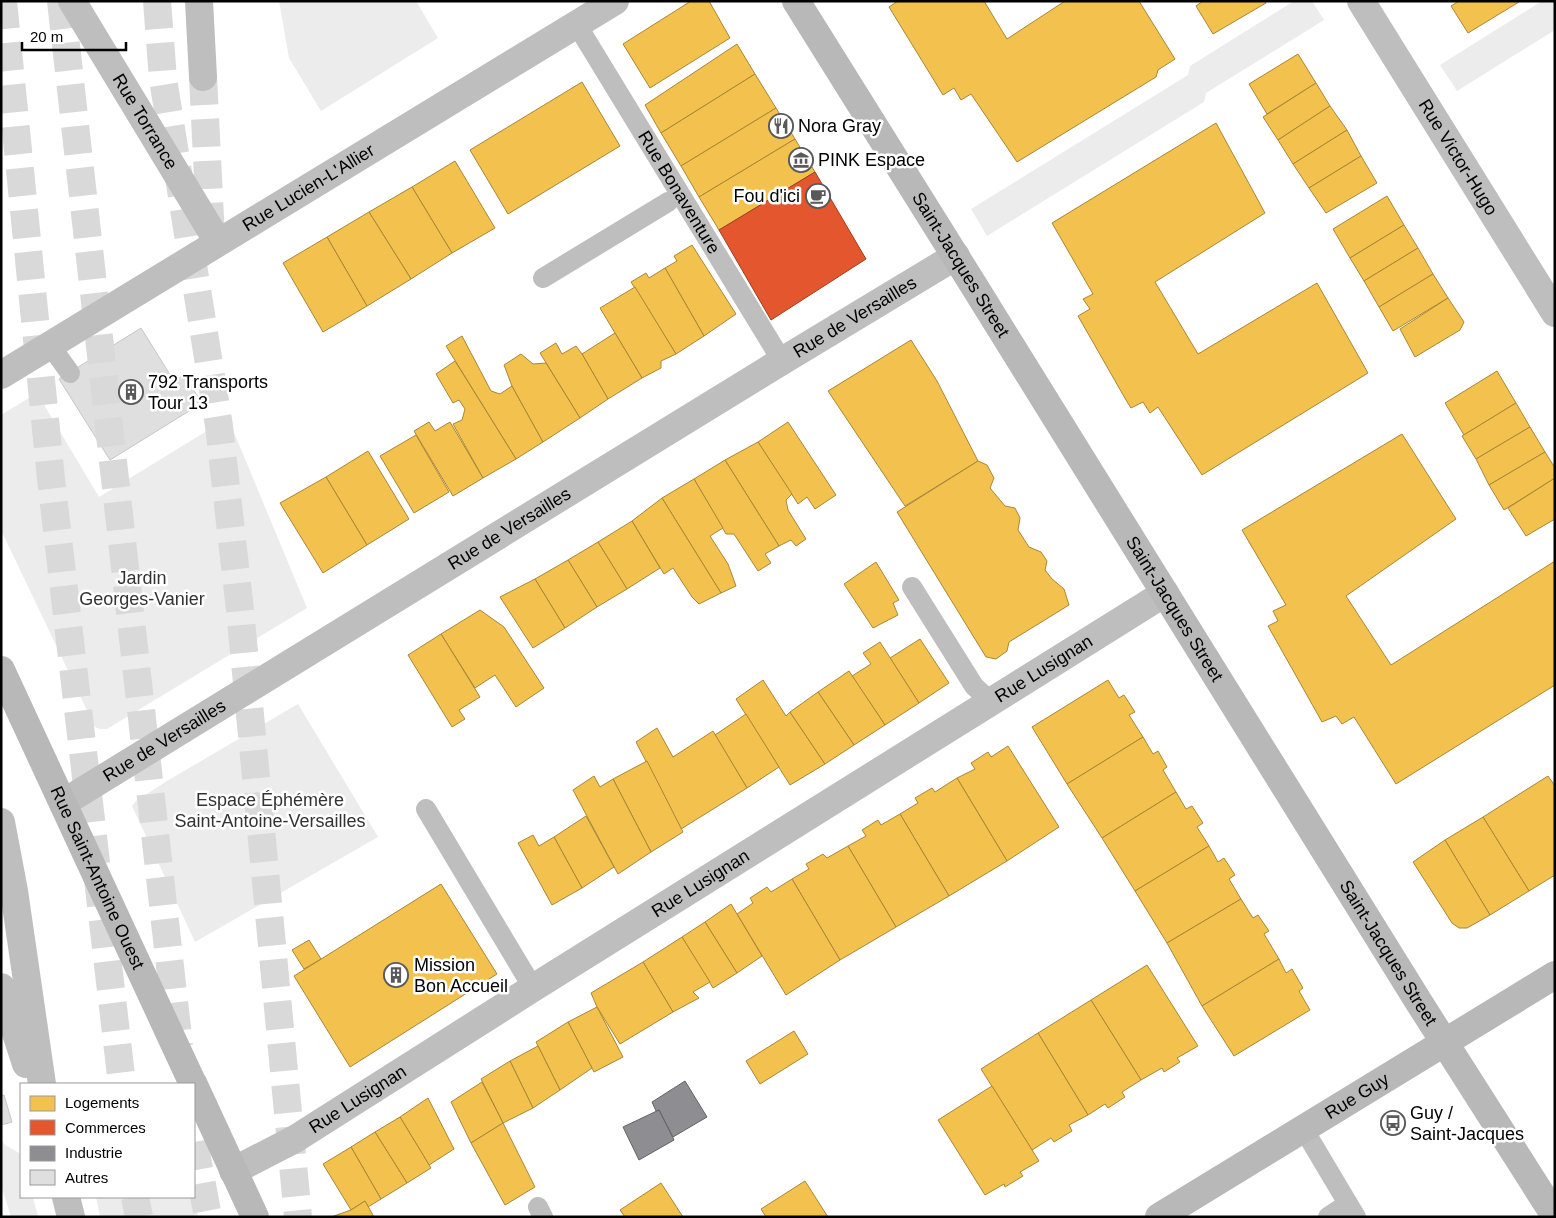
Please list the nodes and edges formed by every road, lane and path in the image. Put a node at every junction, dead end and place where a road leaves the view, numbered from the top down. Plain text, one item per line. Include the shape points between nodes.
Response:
1 (72, 1) edge
2 (199, 1) edge
3 (796, 1) edge
4 (1361, 1) edge
5 (606, 4) edge
6 (577, 25) junction
7 (203, 77) tunnel mouth
8 (668, 202) dead end
9 (218, 242) junction
10 (956, 256) junction
11 (542, 278) dead end
12 (1555, 313) edge
13 (50, 345) junction
14 (782, 361) junction
15 (70, 373) dead end
16 (1, 375) edge
17 (912, 587) dead end
18 (1165, 592) junction
19 (1, 670) edge
20 (991, 702) junction
21 (63, 803) junction
22 (426, 809) dead end
23 (1, 822) edge
24 (1555, 975) edge
25 (1, 987) edge
26 (533, 988) junction
27 (1445, 1043) junction
28 (33, 1083) edge
29 (42, 1083) edge
30 (192, 1083) edge
31 (195, 1089) edge
32 (1303, 1128) junction
33 (233, 1172) junction
34 (66, 1198) edge
35 (1352, 1210) edge
36 (1555, 1216) edge
37 (71, 1217) edge
38 (255, 1217) edge
39 (1159, 1217) edge
40 (1328, 1217) edge

1 - 9 main road, Rue Torrance
2 - 7 main road
3 - 10 main road, Saint-Jacques Street
4 - 12 main road, Rue Victor-Hugo
5 - 6 main road, Rue Lucien-L'Allier
6 - 9 main road, Rue Lucien-L'Allier
6 - 14 lane, Rue Bonaventure
8 - 11 lane
9 - 13 main road, Rue Lucien-L'Allier
10 - 14 main road, Rue de Versailles
10 - 18 main road, Saint-Jacques Street
13 - 15 lane
13 - 16 main road, Rue Lucien-L'Allier
14 - 21 main road, Rue de Versailles
17 - 20 lane via 974,686
18 - 20 main road, Rue Lusignan
18 - 27 main road, Saint-Jacques Street
19 - 21 main road, Rue Saint-Antoine Ouest
20 - 26 main road, Rue Lusignan
21 - 30 main road, Rue Saint-Antoine Ouest
22 - 26 lane
23 - 29 main road
24 - 27 main road, Rue Guy
25 - 28 main road
26 - 33 main road, Rue Lusignan via 295,1139
27 - 32 main road, Rue Guy
27 - 36 main road, Saint-Jacques Street
31 - 33 main road, Rue Saint-Antoine Ouest
32 - 35 lane
32 - 39 main road, Rue Guy
33 - 38 main road, Rue Saint-Antoine Ouest
34 - 37 main road
35 - 40 lane

